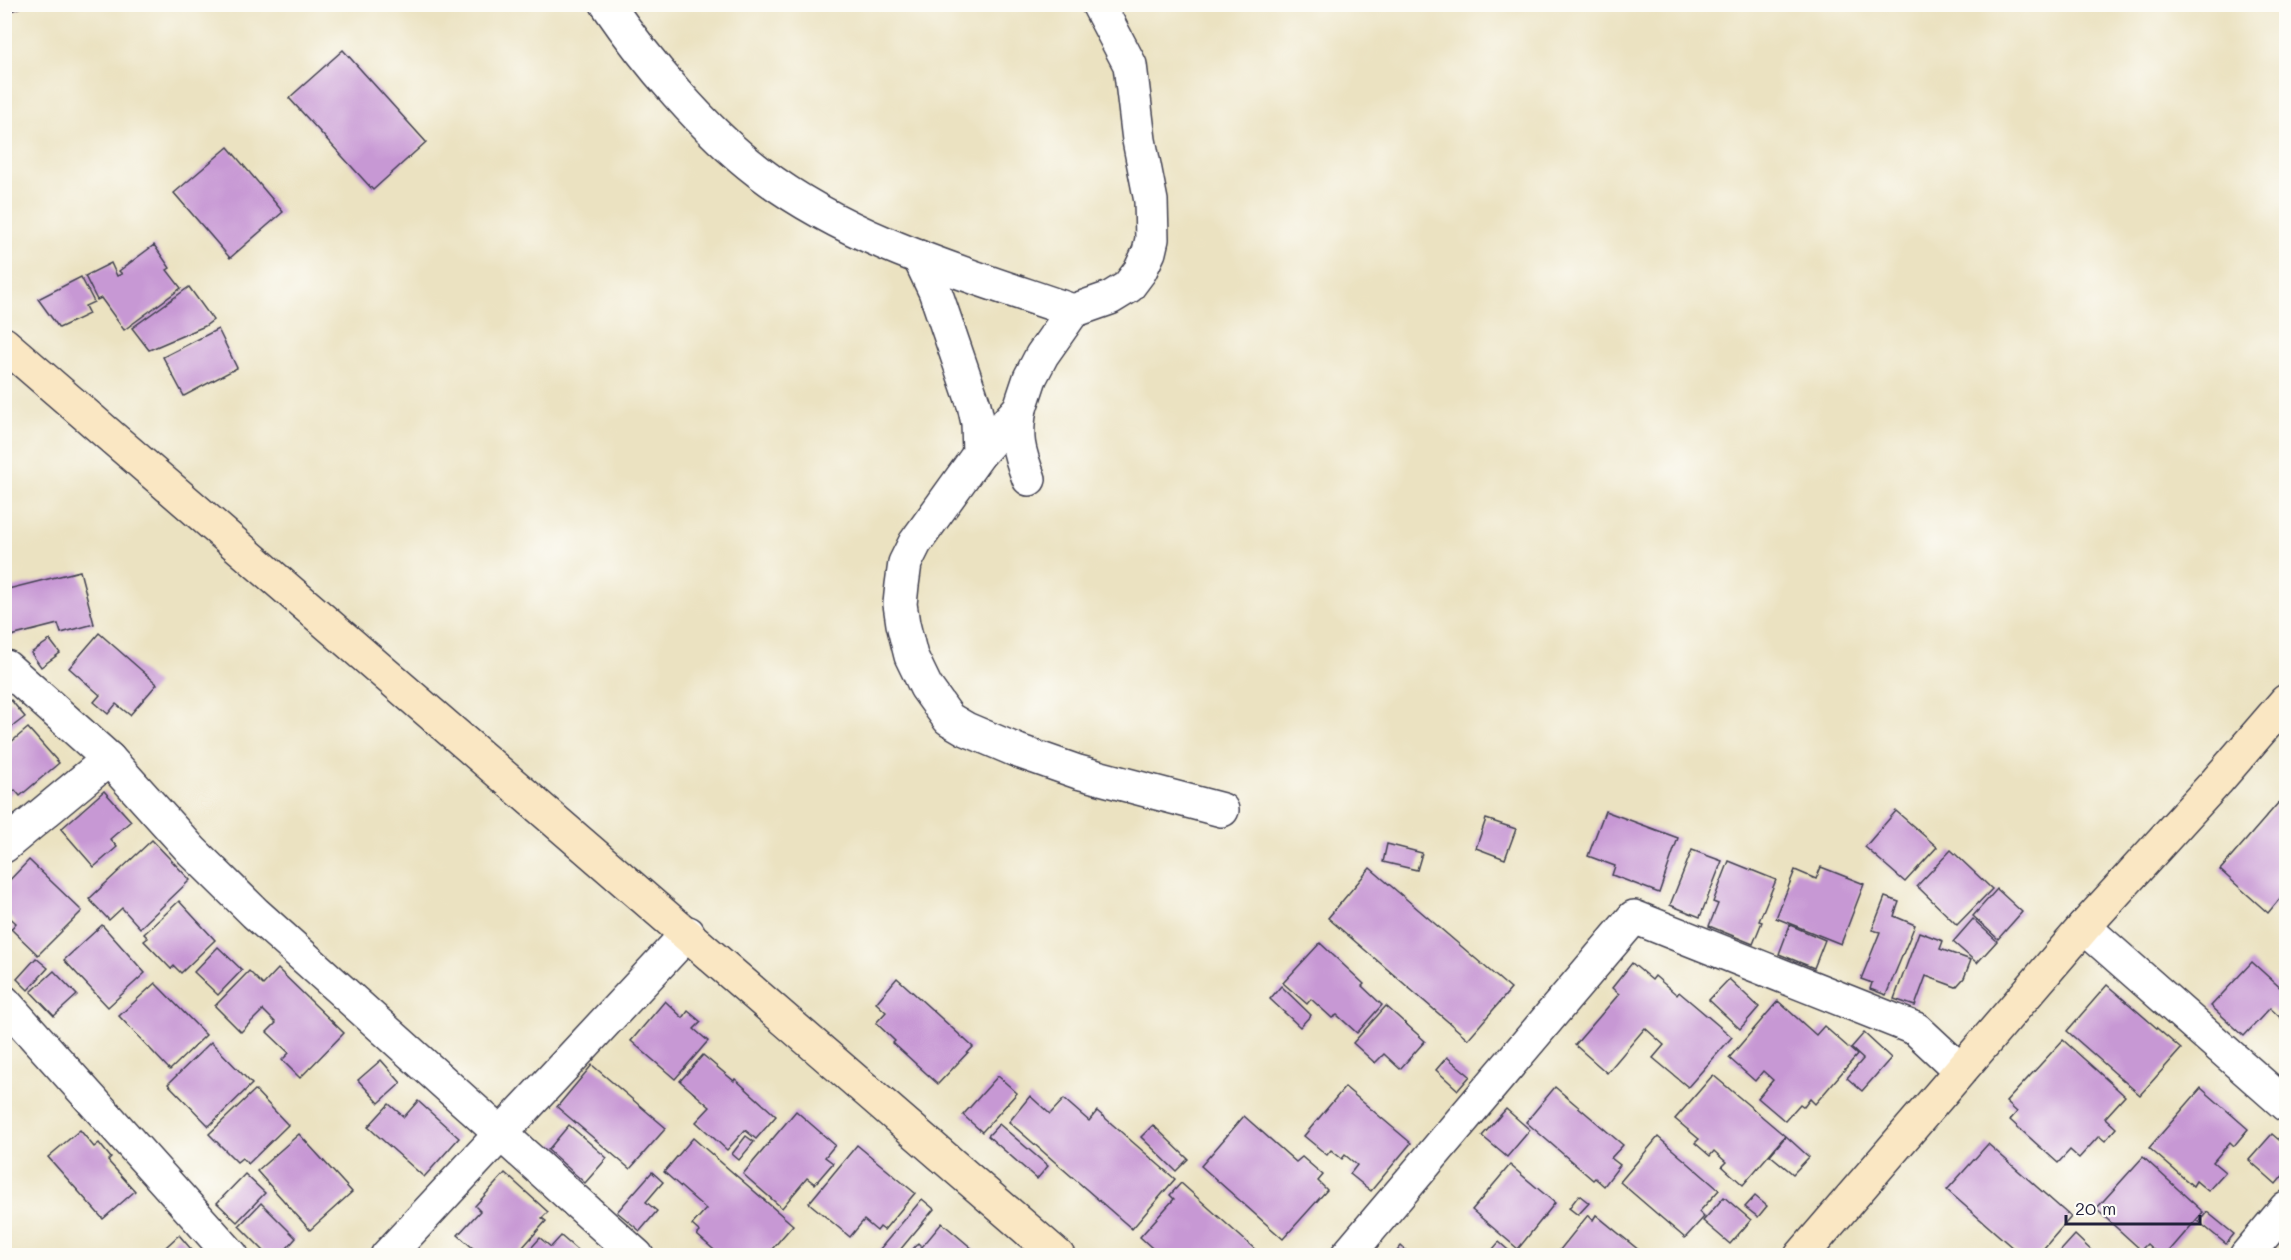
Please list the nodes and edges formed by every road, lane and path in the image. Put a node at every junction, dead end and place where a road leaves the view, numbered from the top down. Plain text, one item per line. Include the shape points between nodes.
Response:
1 (607, 4) edge
2 (1098, 4) edge
3 (919, 257) junction
4 (1073, 311) junction
5 (4, 344) edge
6 (1020, 408) junction
7 (979, 454) junction
8 (1029, 479) dead end
9 (6, 668) edge
10 (2286, 700) edge
11 (109, 759) junction
12 (1222, 810) dead end
13 (4, 846) edge
14 (2084, 927) junction
15 (688, 933) junction
16 (4, 1002) edge
17 (1960, 1070) junction
18 (2286, 1105) edge
19 (500, 1135) junction
20 (2286, 1208) edge
21 (232, 1256) edge
22 (387, 1256) edge
23 (637, 1256) edge
24 (1058, 1256) edge
25 (1347, 1256) edge
26 (1801, 1256) edge
27 (2246, 1256) edge

1 - 3 street via 699,117 759,172 843,223
2 - 4 street via 1130,65 1151,201 1152,238 1140,271 1128,287
3 - 4 street
3 - 7 street via 935,291 974,405
4 - 6 street via 1042,354
5 - 15 street
6 - 7 street
6 - 8 street via 1018,453
7 - 12 street via 905,563 900,604 903,624 911,656 926,687 949,719 991,741 1078,771
9 - 11 street
10 - 14 street
11 - 13 street
11 - 19 street via 255,914
14 - 17 street
14 - 18 street
15 - 19 street
15 - 24 street
16 - 21 street
17 - 25 street via 1916,1029 1634,917
17 - 26 street
19 - 22 street
19 - 23 street
20 - 27 street

